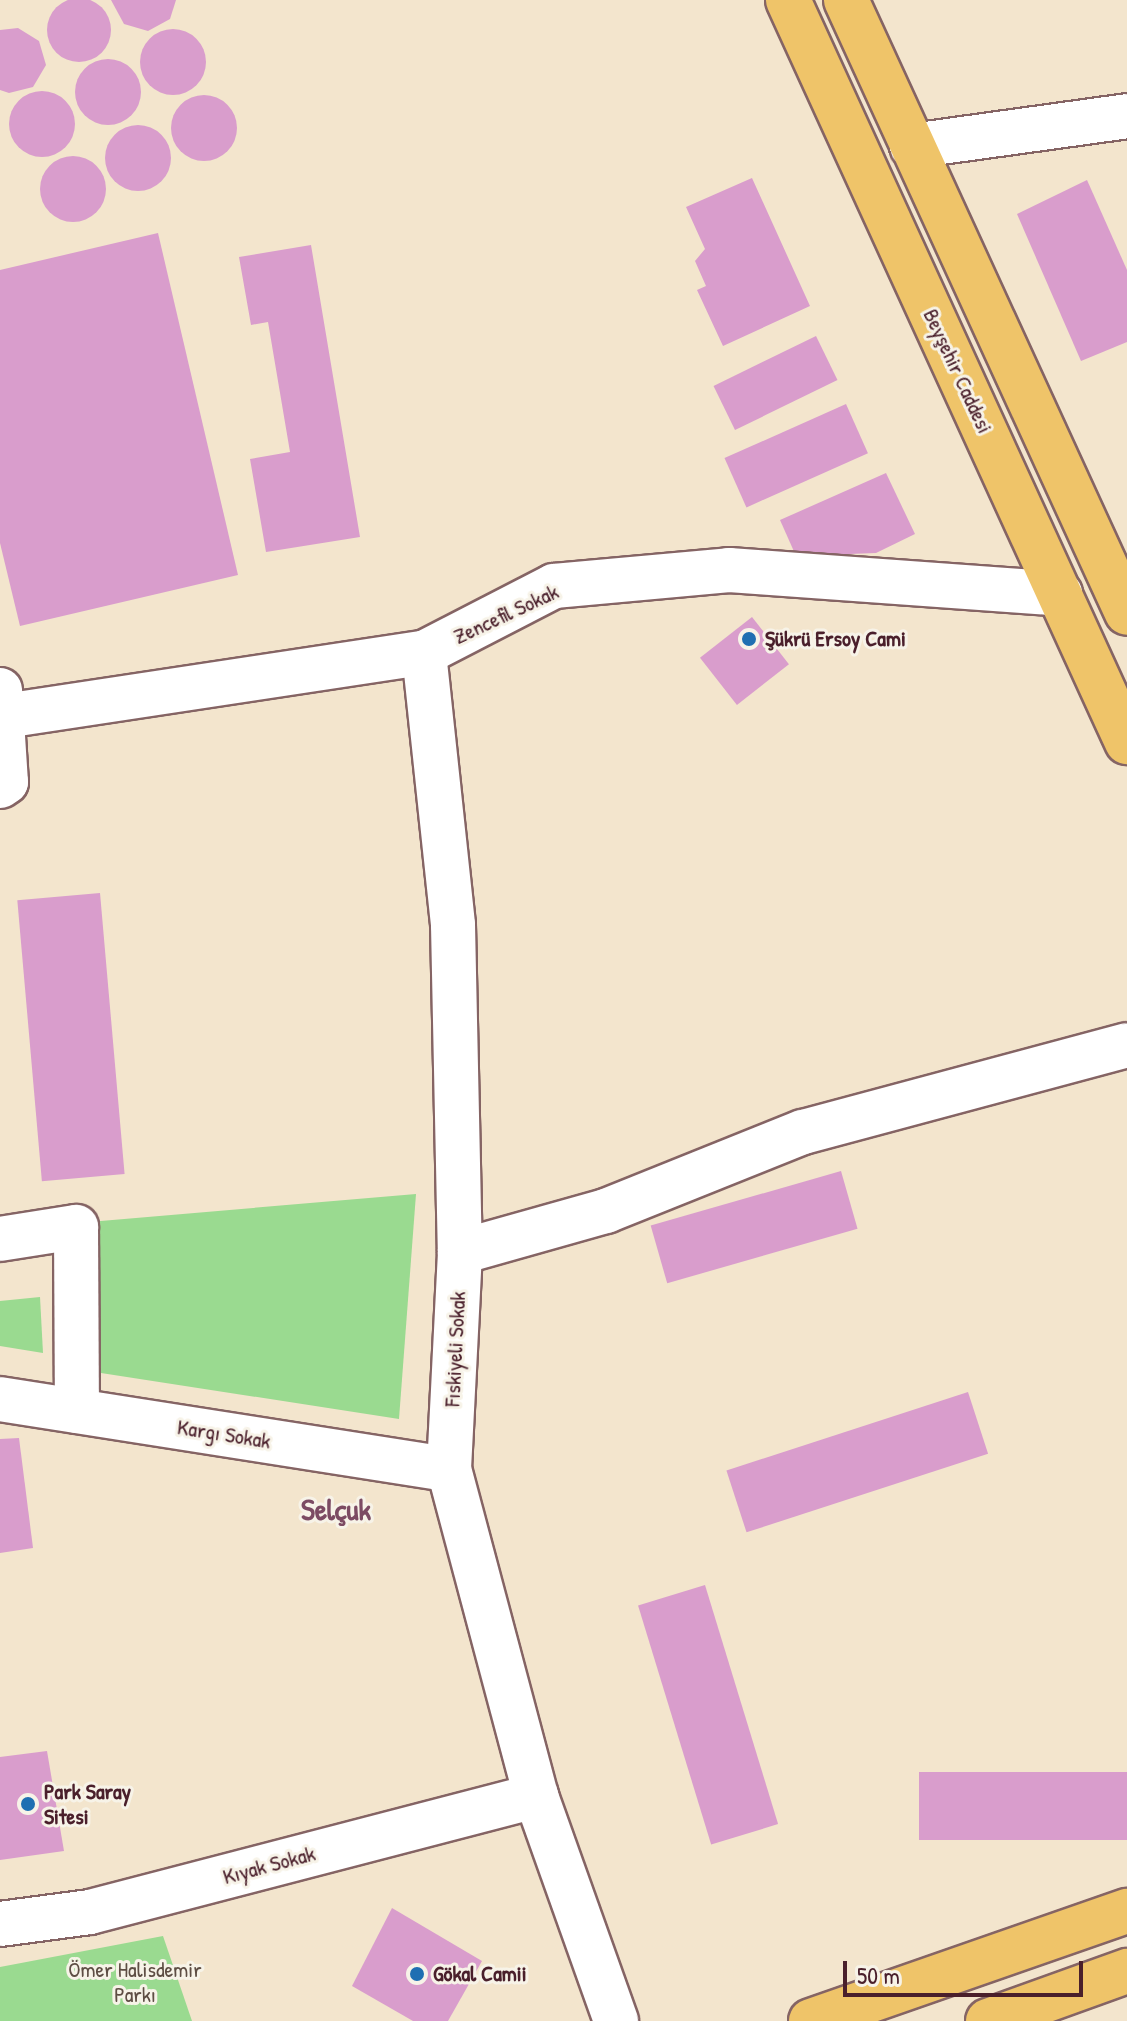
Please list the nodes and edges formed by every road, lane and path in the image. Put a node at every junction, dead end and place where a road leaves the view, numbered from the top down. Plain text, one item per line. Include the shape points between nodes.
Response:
1 (788, 0) edge
2 (846, 0) edge
3 (1127, 116) edge
4 (912, 146) junction
5 (1060, 594) junction
6 (1127, 613) edge
7 (424, 653) junction
8 (3, 703) edge
9 (1127, 742) edge
10 (0, 786) edge
11 (1127, 1045) edge
12 (0, 1239) edge
13 (460, 1252) junction
14 (0, 1399) edge
15 (77, 1411) junction
16 (449, 1469) junction
17 (536, 1796) junction
18 (1127, 1911) edge
19 (0, 1924) edge
20 (1127, 1971) edge
21 (616, 2021) edge
22 (811, 2021) edge
23 (988, 2021) edge

1 - 5 main road, Beyşehir Caddesi
2 - 4 main road
3 - 4 street
4 - 6 main road
5 - 7 street, Zencefil Sokak via 729,570 554,586
5 - 9 main road, Beyşehir Caddesi
7 - 8 street, Zencefil Sokak
7 - 13 street, Fıskiyeli Sokak via 453,925
8 - 10 street
11 - 13 street via 803,1132 606,1211
12 - 15 street via 76,1227
13 - 16 street, Fıskiyeli Sokak
14 - 15 street, Kargı Sokak
15 - 16 street, Kargı Sokak
16 - 17 street, Fıskiyeli Sokak
17 - 19 street, Kıyak Sokak via 90,1912
17 - 21 street, Fıskiyeli Sokak
18 - 22 main road
20 - 23 main road

